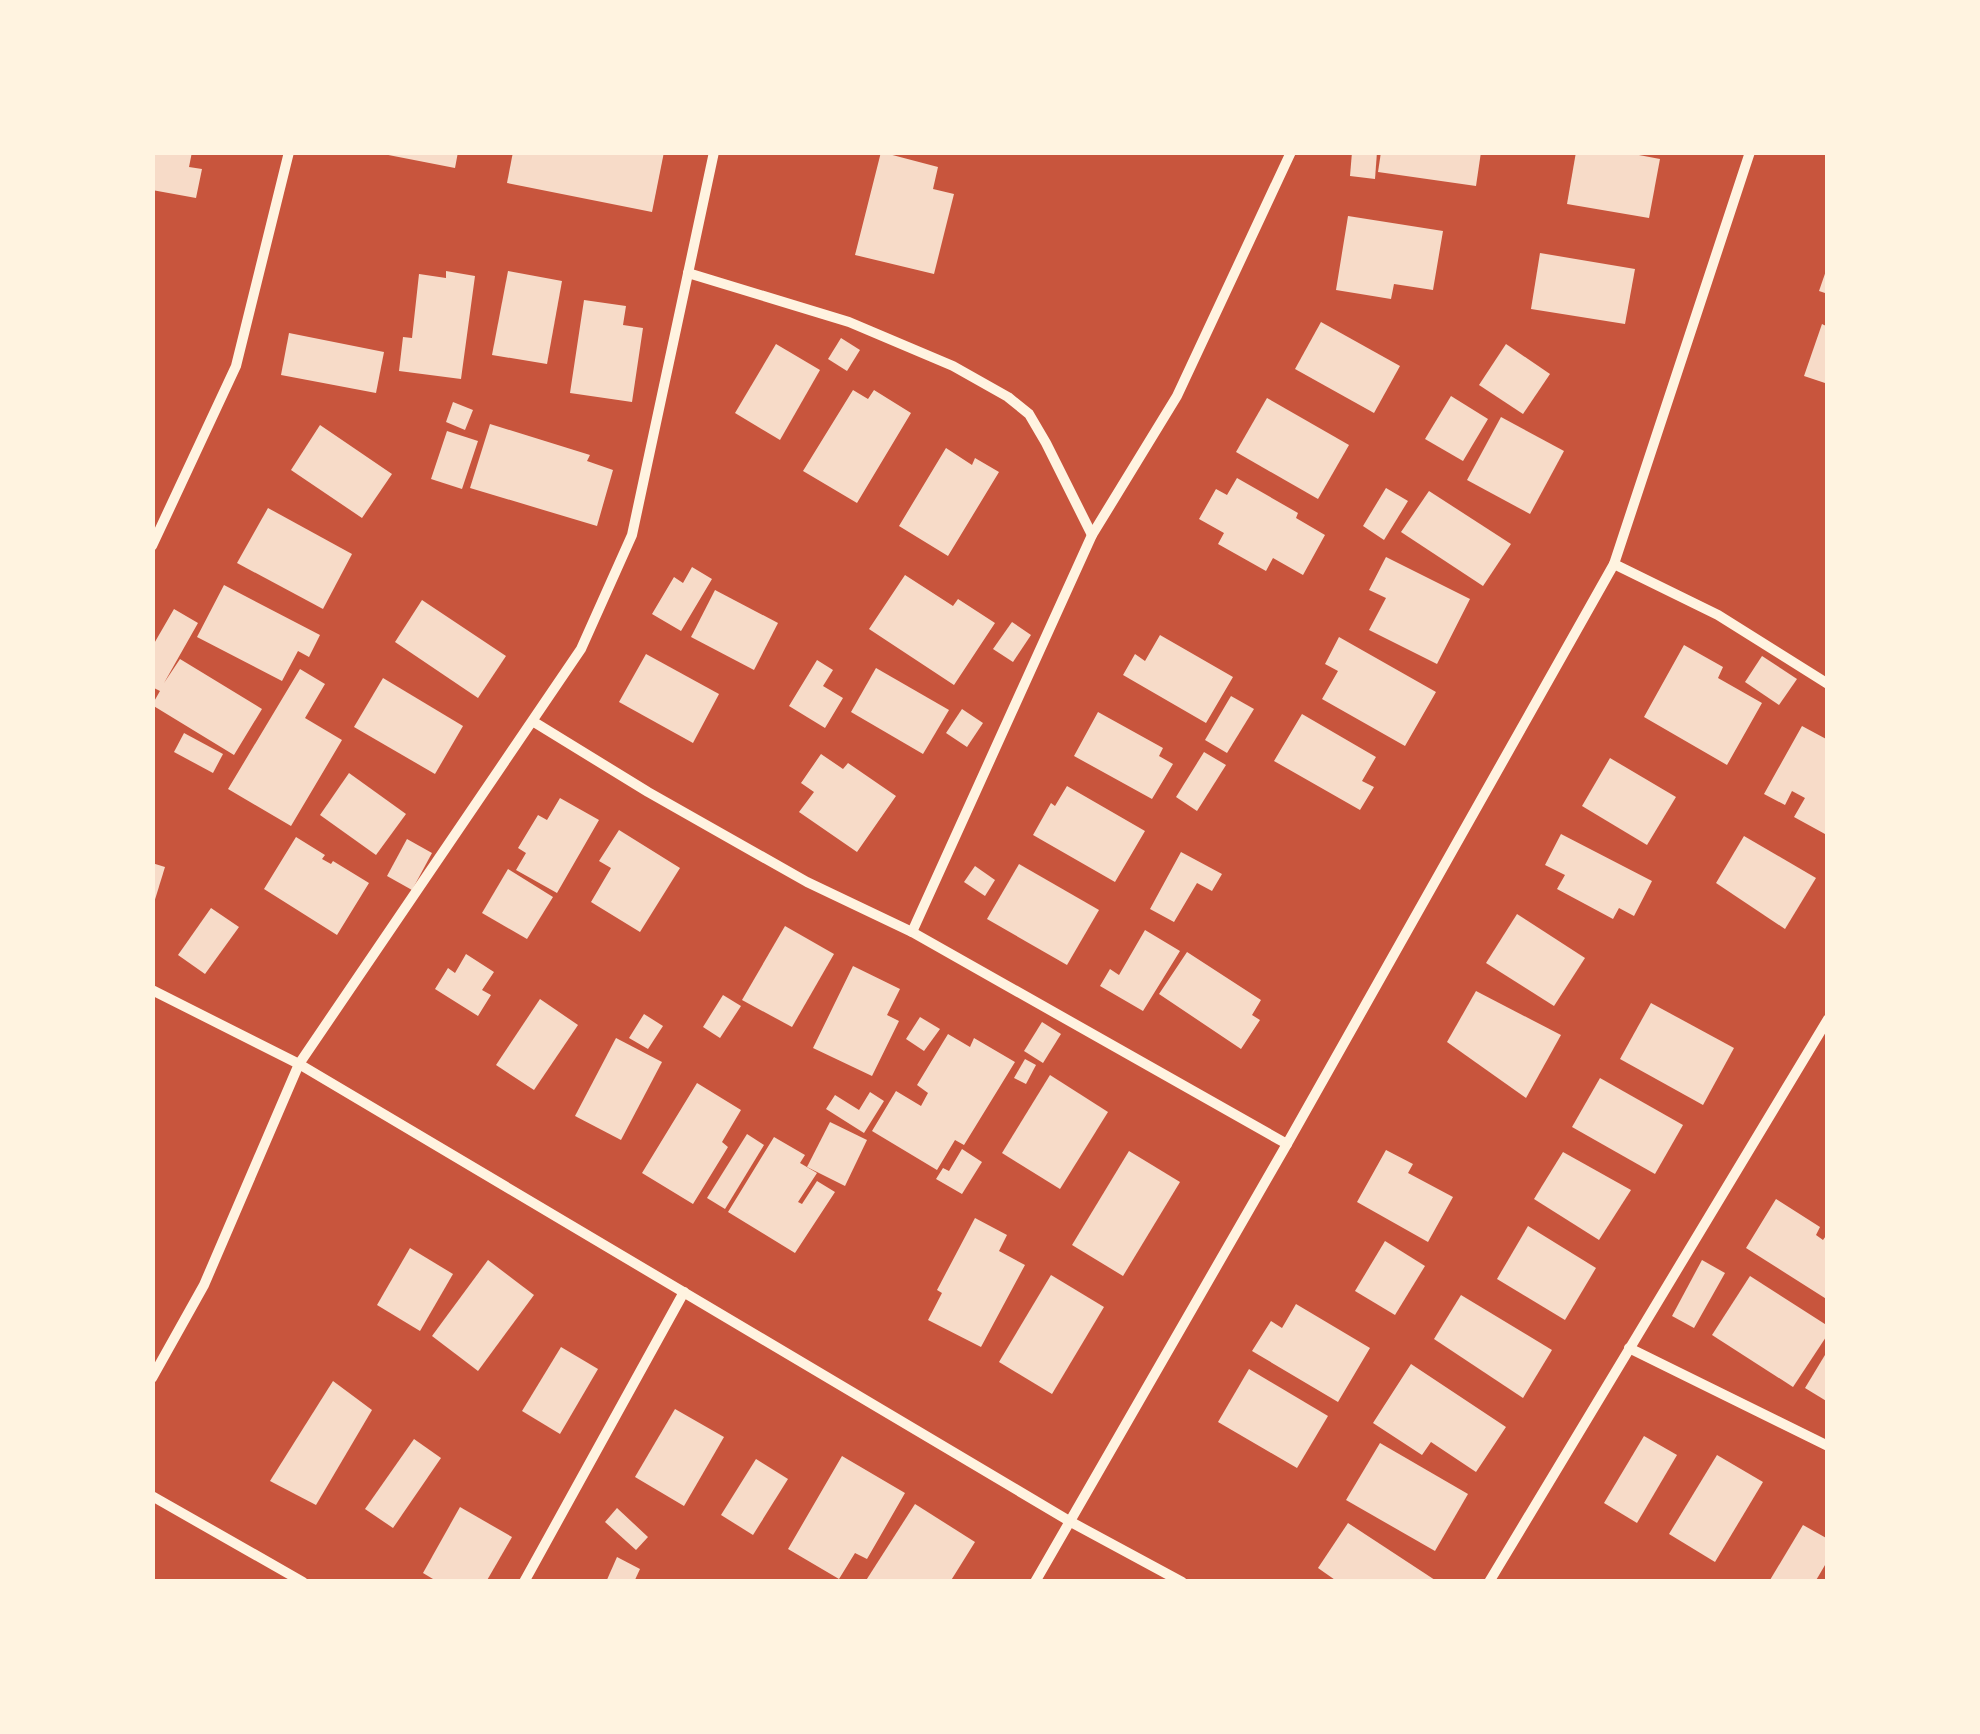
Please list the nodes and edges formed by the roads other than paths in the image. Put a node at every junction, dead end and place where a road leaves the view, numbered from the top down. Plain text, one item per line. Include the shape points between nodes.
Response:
1 (290, 152) edge
2 (714, 152) edge
3 (1291, 152) edge
4 (1750, 152) edge
5 (688, 274) junction
6 (1092, 536) junction
7 (152, 546) edge
8 (1614, 564) junction
9 (1828, 684) edge
10 (534, 722) junction
11 (912, 932) junction
12 (152, 990) edge
13 (1828, 1019) edge
14 (299, 1064) junction
15 (1287, 1144) junction
16 (684, 1292) junction
17 (1629, 1348) junction
18 (152, 1378) edge
19 (1828, 1446) edge
20 (152, 1496) edge
21 (1070, 1522) junction
22 (302, 1582) edge
23 (524, 1582) edge
24 (1035, 1582) edge
25 (1182, 1582) edge
26 (1489, 1582) edge

1 - 7 street via 236,366
2 - 5 street
3 - 6 street via 1177,396
4 - 8 street
5 - 6 street via 849,322 1008,397 1029,414 1046,442
5 - 10 street via 632,535 581,650
6 - 11 street
8 - 9 street via 1718,615
8 - 15 street
10 - 11 street via 791,873
10 - 14 street
11 - 15 street
12 - 14 street
13 - 17 street
14 - 16 street
14 - 18 street via 204,1285
15 - 21 street
16 - 21 street
16 - 23 street
17 - 19 street
17 - 26 street
20 - 22 street
21 - 24 street
21 - 25 street

